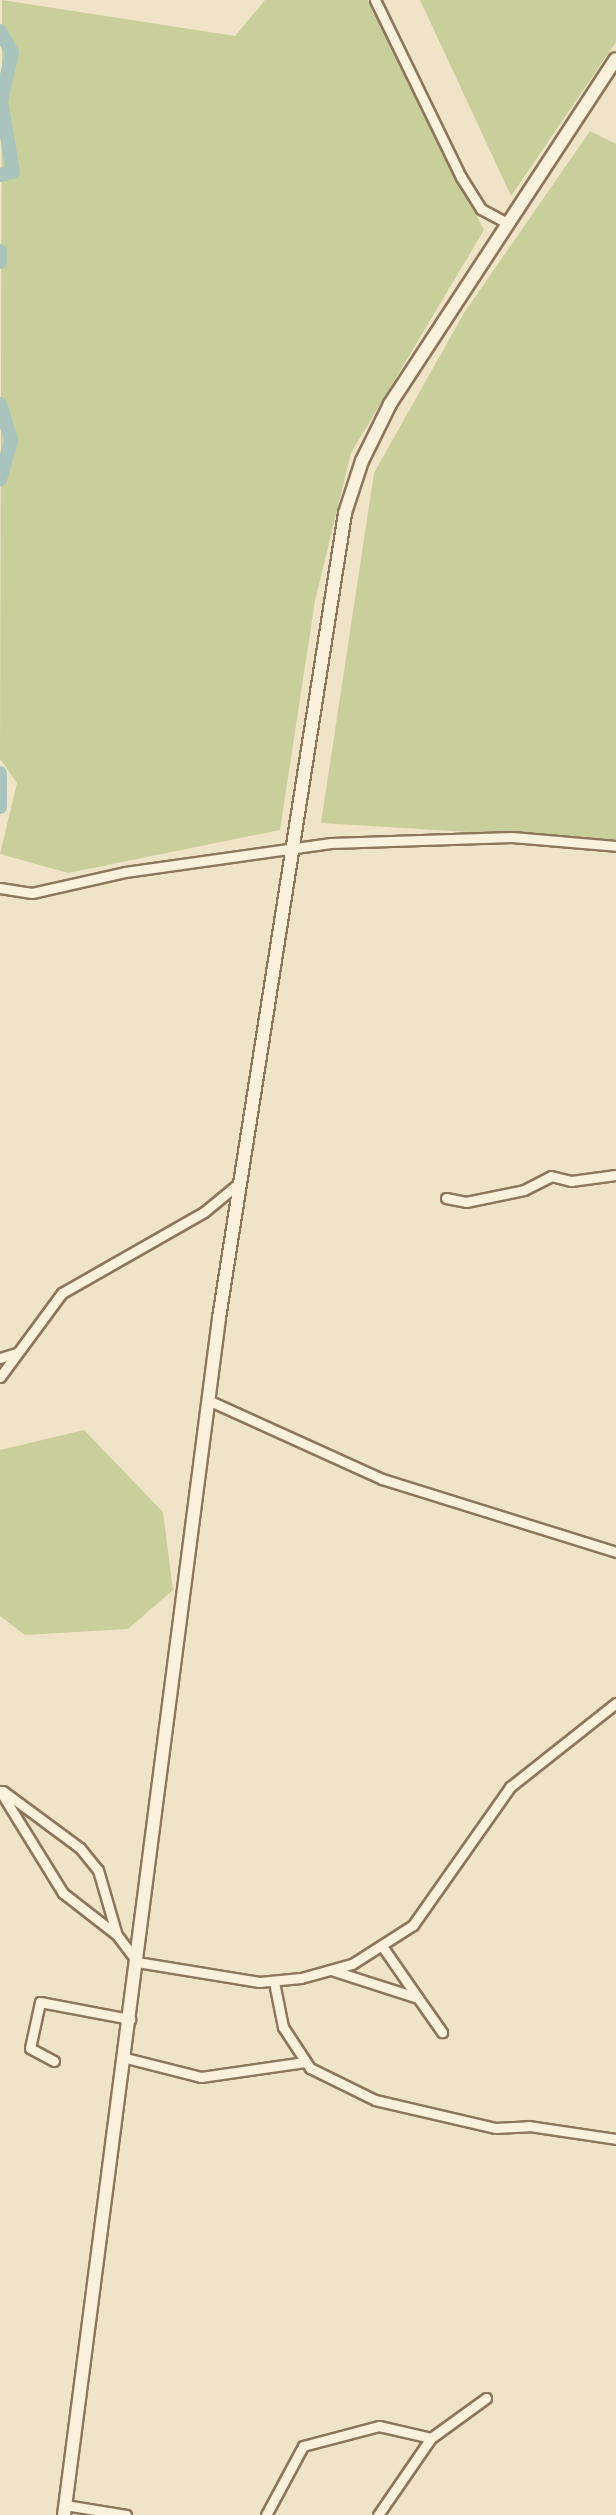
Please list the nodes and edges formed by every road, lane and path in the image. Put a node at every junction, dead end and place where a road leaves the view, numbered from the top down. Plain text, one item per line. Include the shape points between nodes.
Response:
1 (375, 0) edge
2 (616, 59) edge
3 (505, 222) junction
4 (616, 846) edge
5 (291, 849) junction
6 (0, 888) edge
7 (616, 1175) edge
8 (238, 1184) junction
9 (446, 1198) dead end
10 (16, 1353) junction
11 (0, 1358) edge
12 (0, 1377) edge
13 (210, 1401) junction
14 (616, 1552) edge
15 (616, 1703) edge
16 (0, 1790) edge
17 (117, 1935) junction
18 (382, 1946) junction
19 (137, 1962) junction
20 (334, 1971) junction
21 (274, 1982) junction
22 (418, 1998) junction
23 (130, 2019) junction
24 (442, 2032) dead end
25 (122, 2057) junction
26 (54, 2061) dead end
27 (305, 2062) junction
28 (616, 2139) edge
29 (486, 2398) dead end
30 (431, 2438) junction
31 (65, 2510) edge
32 (126, 2515) edge
33 (266, 2515) edge
34 (378, 2515) edge

1 - 3 street via 461,177 481,209
2 - 3 street
3 - 5 street via 390,404 352,487 326,615
4 - 5 street via 512,837
5 - 6 street via 125,872 32,893
5 - 8 street
7 - 9 street via 571,1181 551,1176 524,1190 466,1202
8 - 10 street via 204,1212 62,1293
8 - 13 street
10 - 11 street
10 - 12 street
13 - 14 street via 382,1479
13 - 19 street
15 - 18 street via 531,1764 423,1915
16 - 17 street via 63,1893
16 - 17 street via 80,1848 98,1870
17 - 19 street
18 - 20 street
18 - 22 street
19 - 21 street
19 - 23 street
20 - 21 street
20 - 22 street
21 - 27 street via 283,2027
22 - 24 street
23 - 25 street
23 - 26 street via 40,2002 30,2048
25 - 27 street via 201,2077
25 - 31 street
27 - 28 street via 397,2109 495,2128 529,2126
29 - 30 street
30 - 33 street via 379,2426 303,2446
30 - 34 street
31 - 32 street

